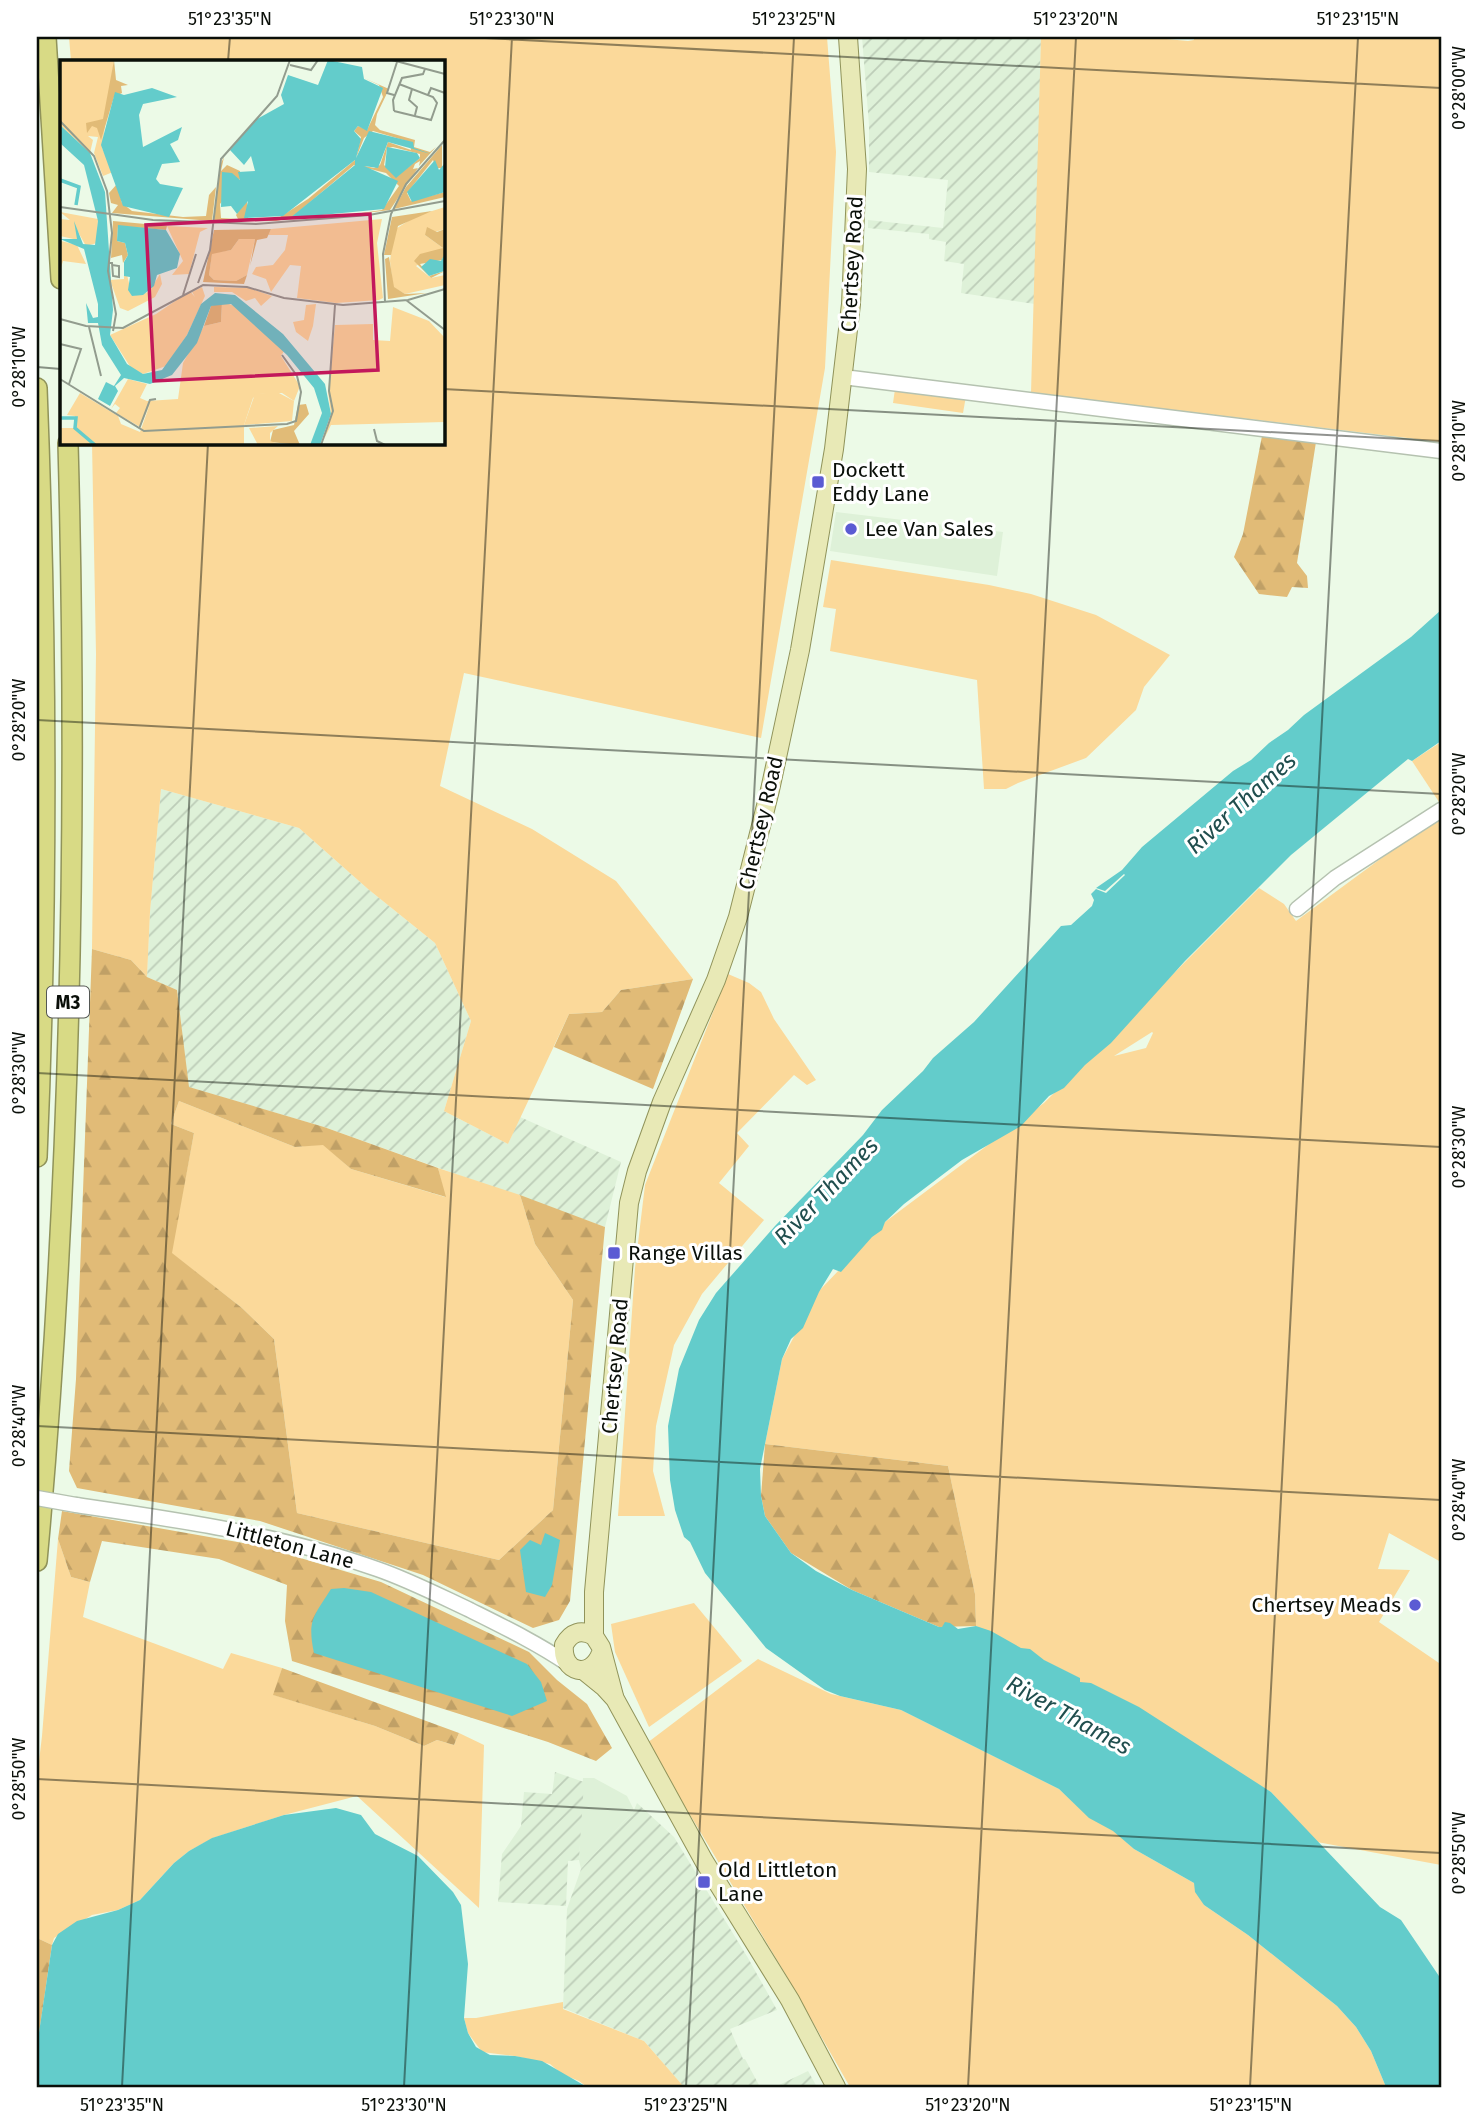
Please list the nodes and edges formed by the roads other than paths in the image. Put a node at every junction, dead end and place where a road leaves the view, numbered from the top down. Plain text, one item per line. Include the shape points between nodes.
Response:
1 (46, 37) edge
2 (848, 37) edge
3 (60, 263) edge
4 (843, 377) junction
5 (37, 388) edge
6 (68, 444) edge
7 (1441, 451) edge
8 (1441, 810) edge
9 (1297, 909) dead end
10 (37, 1157) edge
11 (37, 1498) edge
12 (37, 1561) edge
13 (580, 1636) junction
14 (529, 1639) junction
15 (601, 1653) junction
16 (576, 1667) junction
17 (615, 1699) junction
18 (836, 2087) edge

1 - 3 highway
2 - 4 main road, Chertsey Road via 857,182
4 - 7 street
4 - 13 main road, Chertsey Road via 816,566 755,858 723,964 662,1102 629,1203 594,1592
5 - 10 highway, M3 via 45,816
6 - 12 highway, M3 via 73,779 70,956 56,1308
8 - 9 street via 1335,878
11 - 14 street, Littleton Lane, bridge via 208,1524 326,1552 425,1588
13 - 14 street via 552,1643
13 - 15 main road via 601,1647
13 - 16 main road via 563,1652
14 - 16 street, Littleton Lane
15 - 16 main road via 593,1667
15 - 17 main road
16 - 17 main road
17 - 18 main road

